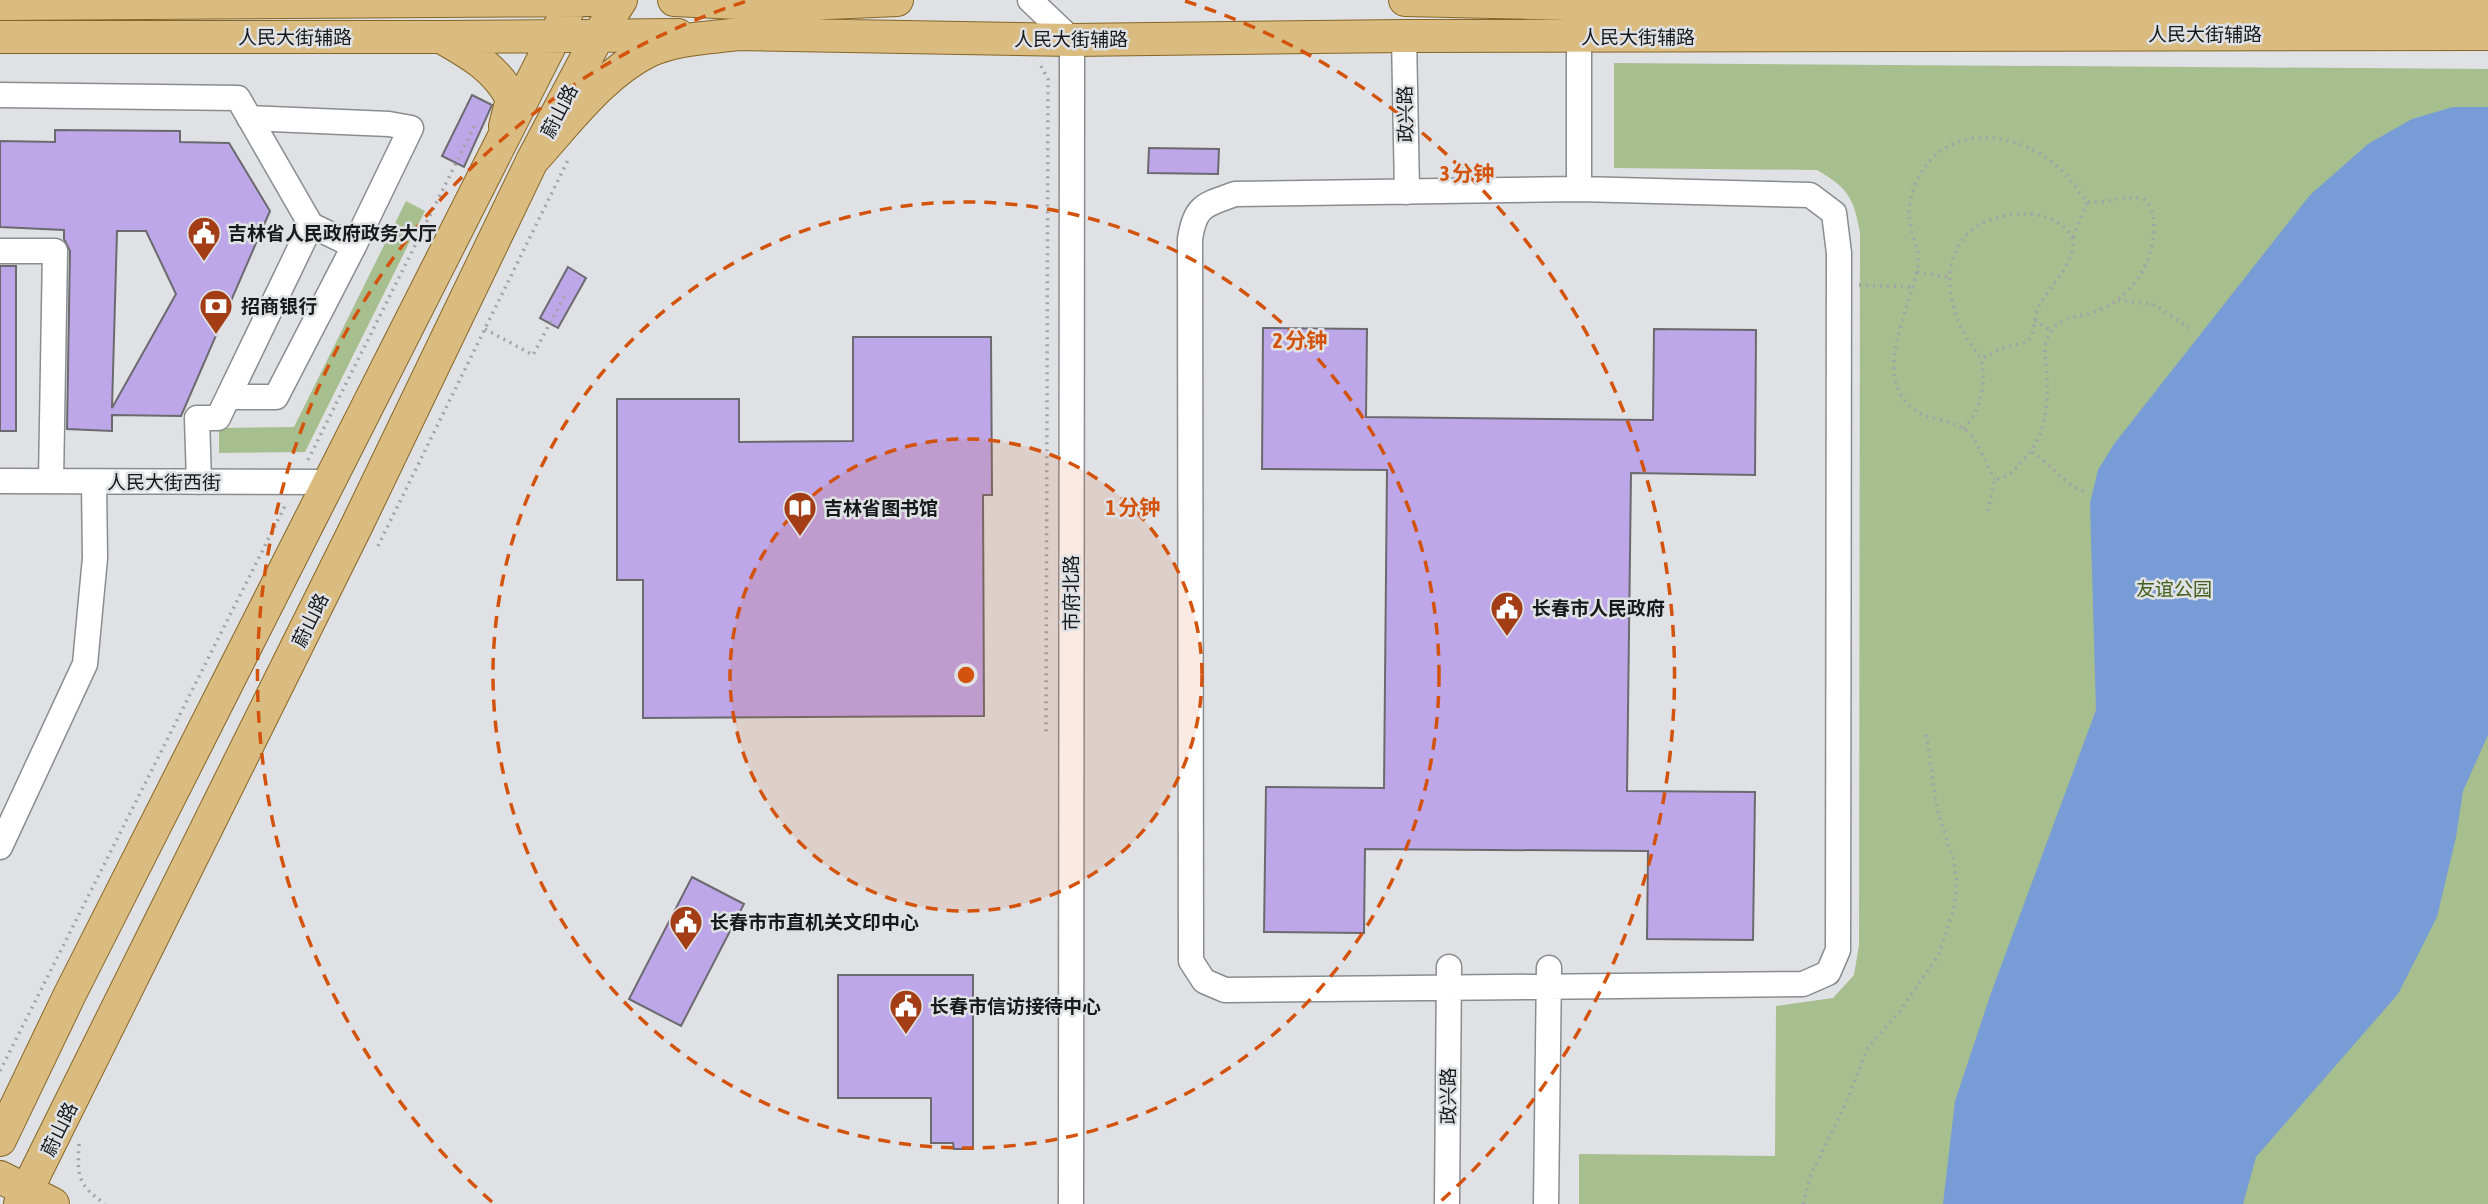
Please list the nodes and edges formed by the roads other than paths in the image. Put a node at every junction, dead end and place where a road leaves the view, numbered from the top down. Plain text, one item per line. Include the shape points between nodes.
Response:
1 (580, 0) edge
2 (621, 0) edge
3 (674, 0) edge
4 (897, 0) edge
5 (1030, 0) edge
6 (1405, 0) edge
7 (1579, 2) edge
8 (2488, 3) edge
9 (0, 4) edge
10 (739, 34) junction
11 (2488, 34) edge
12 (555, 36) junction
13 (598, 36) junction
14 (1404, 36) junction
15 (0, 37) edge
16 (441, 37) junction
17 (1579, 38) junction
18 (1072, 40) junction
19 (0, 95) edge
20 (249, 118) junction
21 (499, 150) junction
22 (532, 161) junction
23 (1579, 189) junction
24 (1407, 192) junction
25 (311, 225) junction
26 (354, 246) junction
27 (0, 251) edge
28 (229, 397) junction
29 (0, 481) edge
30 (51, 481) junction
31 (94, 482) junction
32 (198, 482) junction
33 (328, 482) junction
34 (0, 846) edge
35 (1449, 977) junction
36 (1549, 978) junction
37 (0, 1140) edge
38 (25, 1194) edge
39 (1071, 1204) edge
40 (1447, 1204) edge
41 (1546, 1204) edge

1 - 9 main road
1 - 12 main road, 蔚山路
2 - 13 main road, 蔚山路
3 - 4 main road via 782,5
5 - 18 street
6 - 7 main road
7 - 8 main road
7 - 17 street
10 - 13 main road
10 - 18 main road, 人民大街辅路
10 - 22 main road via 649,51 607,80
11 - 17 main road, 人民大街辅路
12 - 13 main road
12 - 16 main road
12 - 21 main road, 蔚山路
13 - 22 main road, 蔚山路
14 - 17 main road, 人民大街辅路
14 - 18 main road, 人民大街辅路
14 - 24 street, 政兴路
15 - 16 main road, 人民大街辅路
16 - 21 main road, 人民大街辅路 via 475,56 502,80 512,99
17 - 23 street
18 - 39 street, 市府北路
19 - 20 street via 238,98
20 - 25 street
20 - 26 street via 411,128
21 - 33 main road, 蔚山路
22 - 38 main road, 蔚山路
23 - 24 street via 1498,199
23 - 36 street via 1810,195 1834,213 1839,284 1838,950 1828,973 1803,984
24 - 35 street via 1235,194 1203,206 1193,218 1199,617 1191,961 1204,981 1225,990
25 - 26 street
25 - 28 street
26 - 28 street via 276,397
27 - 30 street via 55,251
28 - 32 street via 218,418 197,418
29 - 30 street, 人民大街西街
30 - 31 street, 人民大街西街
31 - 32 street, 人民大街西街
31 - 34 street via 95,558 85,664
32 - 33 street, 人民大街西街
33 - 37 main road, 蔚山路
35 - 36 street
35 - 40 street, 政兴路
36 - 41 street

